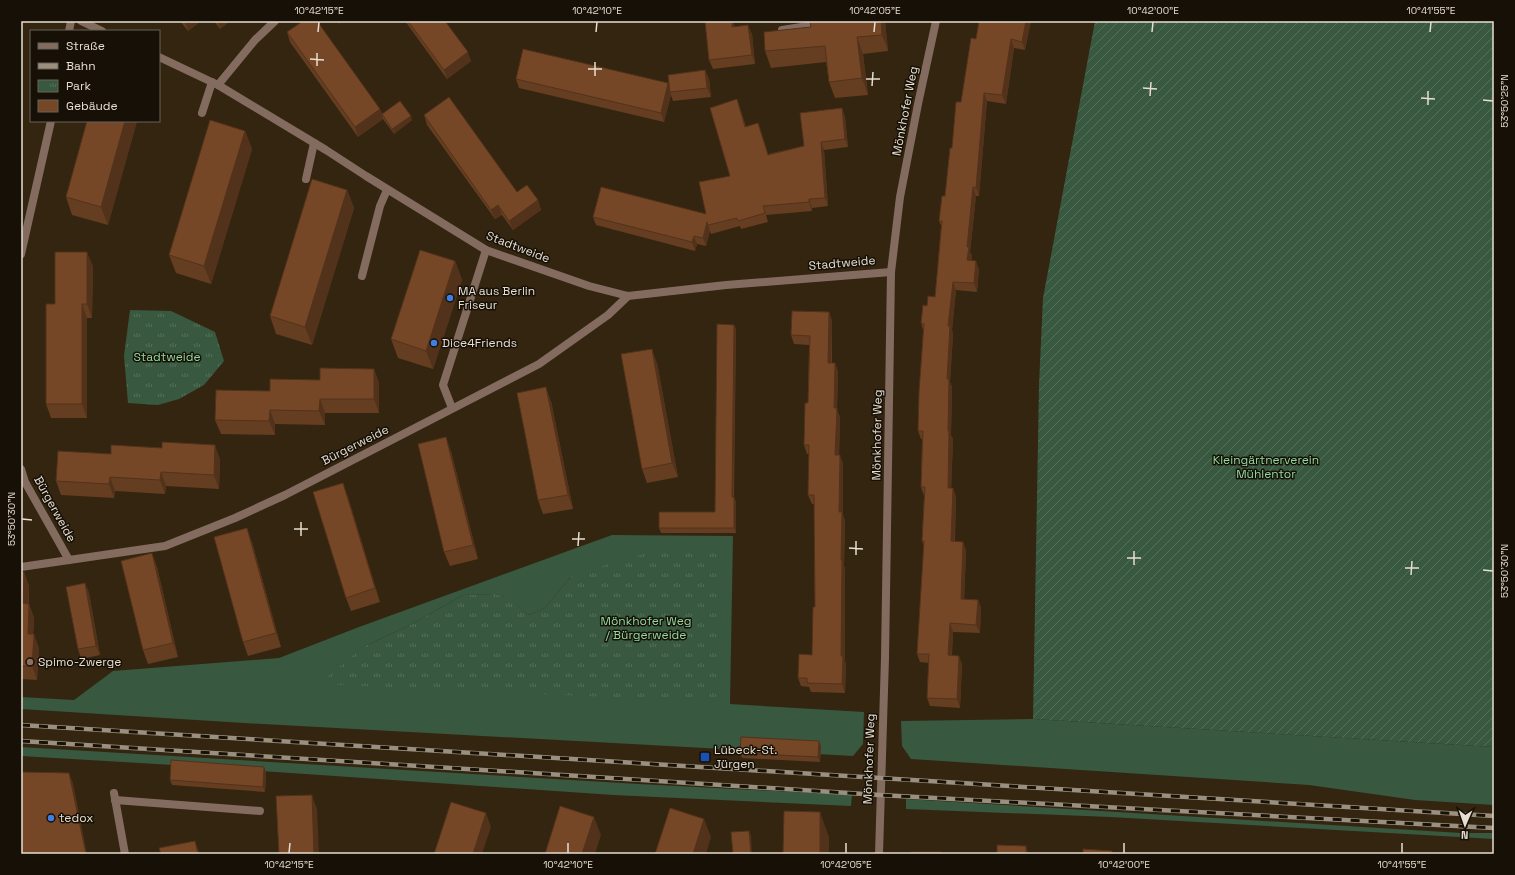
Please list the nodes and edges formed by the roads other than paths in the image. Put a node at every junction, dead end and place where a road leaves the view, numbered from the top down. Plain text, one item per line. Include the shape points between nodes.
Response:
1 (81, 21) edge
2 (275, 21) edge
3 (936, 21) edge
4 (831, 23) edge
5 (100, 30) edge
6 (782, 30) edge
7 (160, 57) edge
8 (215, 83) junction
9 (202, 113) dead end
10 (51, 122) edge
11 (314, 143) junction
12 (306, 179) dead end
13 (388, 190) junction
14 (486, 250) junction
15 (21, 253) edge
16 (891, 272) junction
17 (362, 276) dead end
18 (628, 296) junction
19 (452, 408) junction
20 (21, 469) edge
21 (69, 560) junction
22 (21, 567) edge
23 (260, 811) dead end
24 (125, 854) edge
25 (879, 854) edge

1 - 5 street
2 - 8 street
3 - 16 street, Mönkhofer Weg via 900,197
4 - 6 street
7 - 8 street, Stadtweide
8 - 9 street
8 - 11 street, Stadtweide
10 - 15 street
11 - 12 street
11 - 13 street, Stadtweide
13 - 14 street, Stadtweide
13 - 17 street via 380,206
14 - 18 street, Stadtweide via 589,286
14 - 19 street via 442,384
16 - 18 street, Stadtweide via 734,284
16 - 25 street, Mönkhofer Weg
18 - 19 street, Bürgerweide via 608,315 539,364
19 - 21 street, Bürgerweide via 285,495 165,546
20 - 21 street, Bürgerweide via 25,482
21 - 22 street, Bürgerweide
23 - 24 street via 114,796

